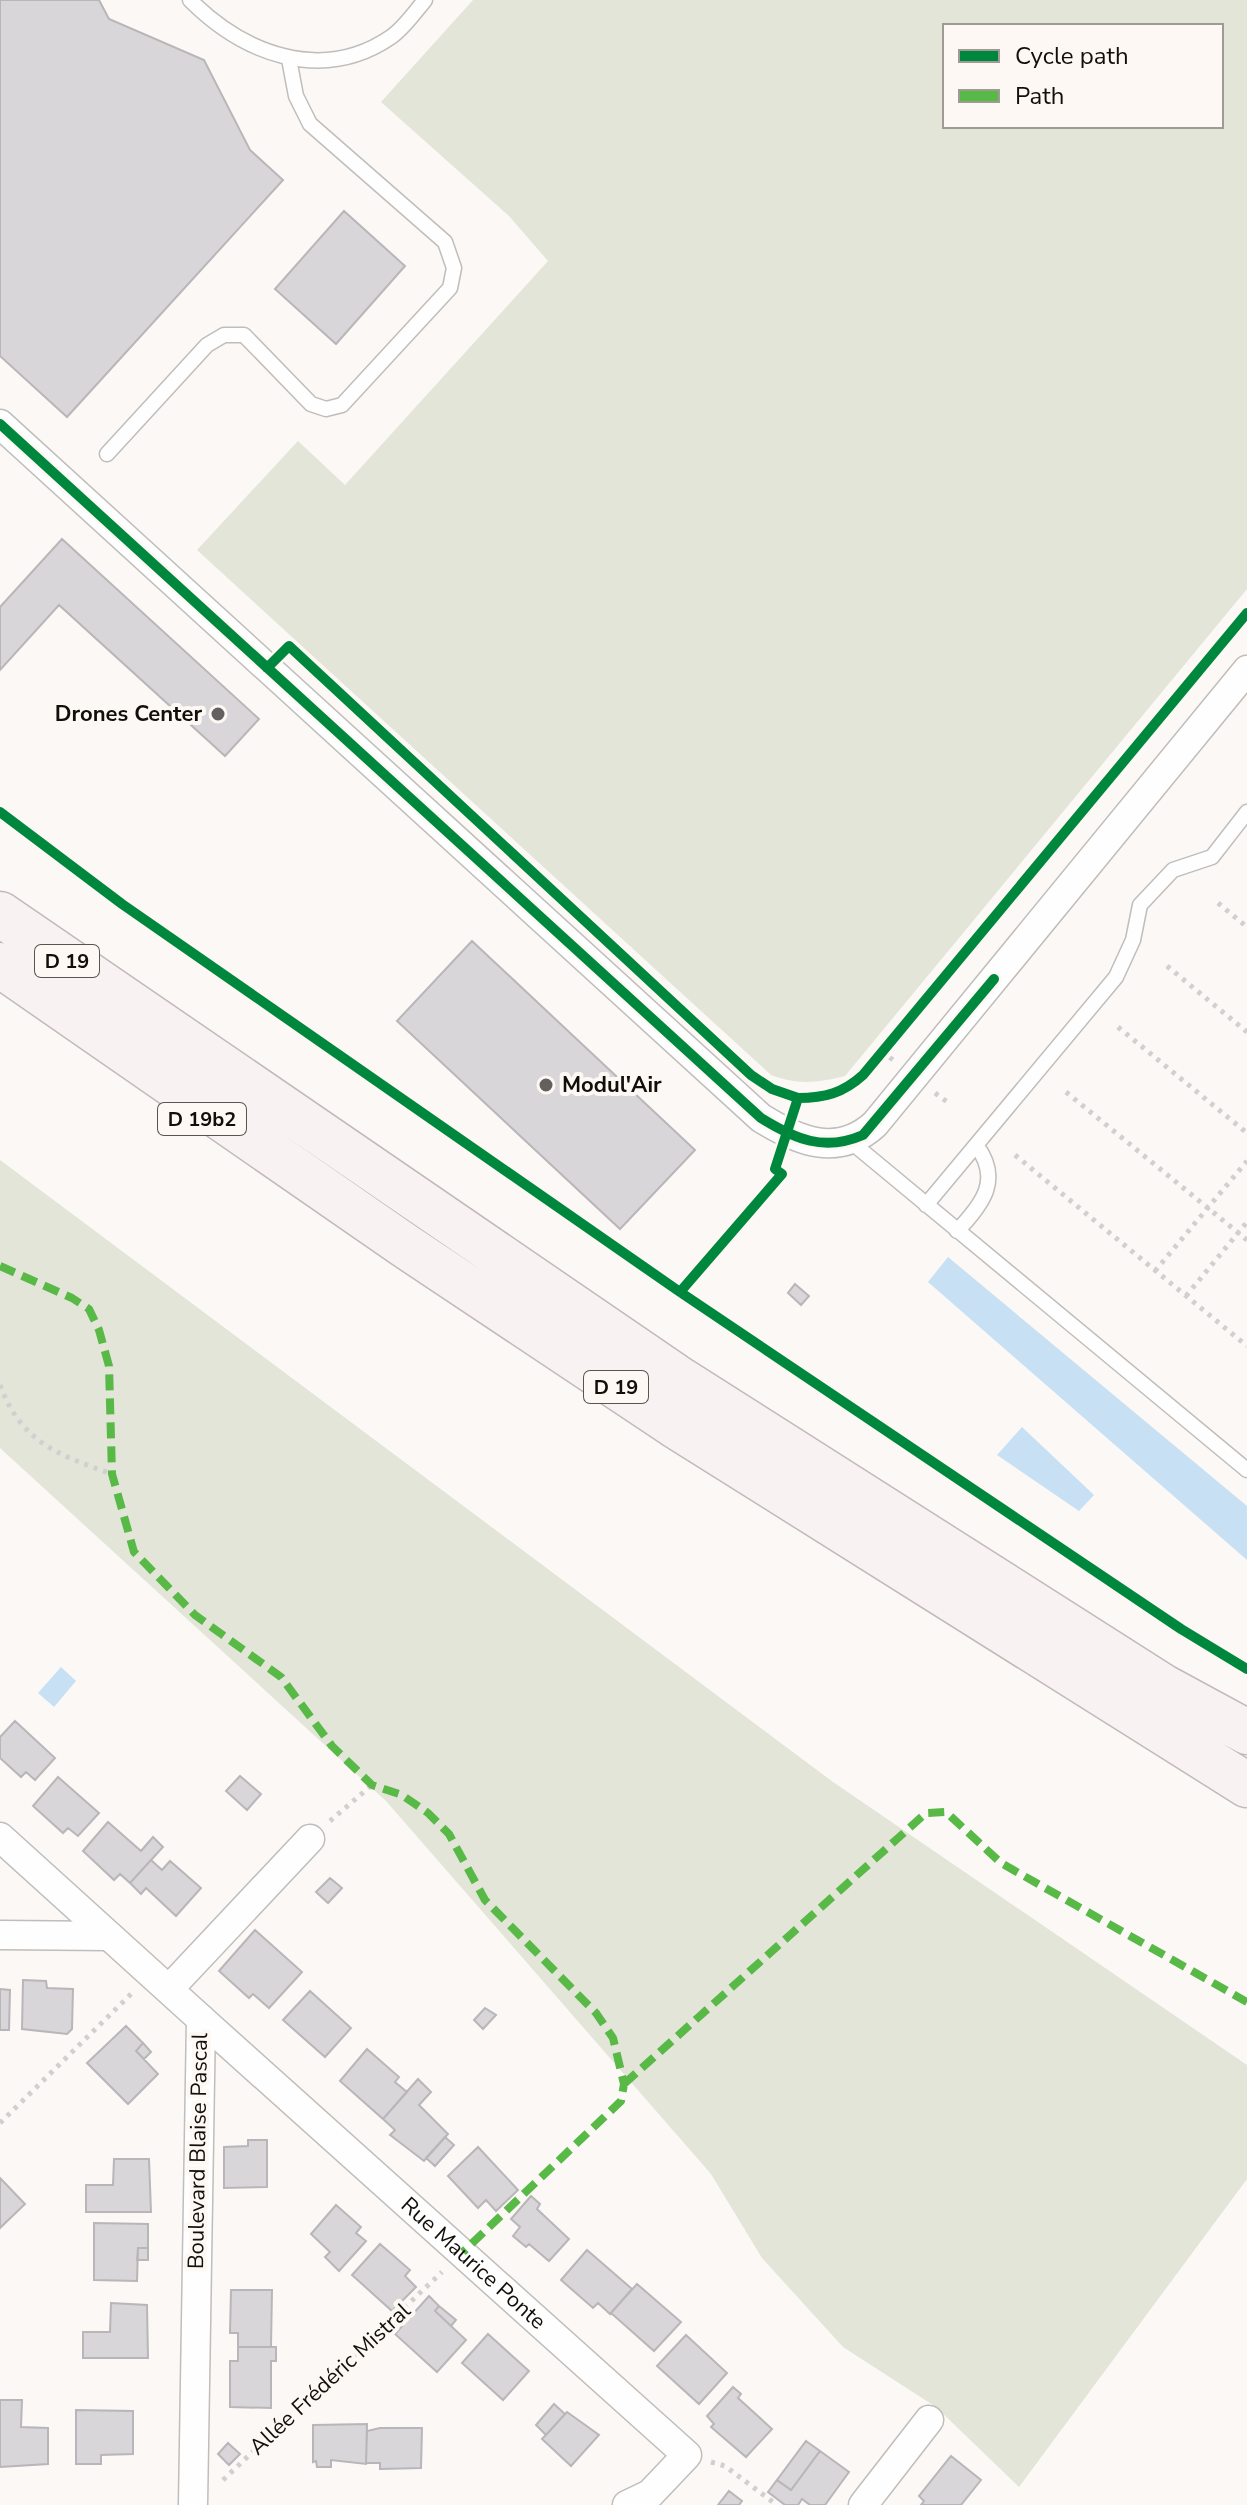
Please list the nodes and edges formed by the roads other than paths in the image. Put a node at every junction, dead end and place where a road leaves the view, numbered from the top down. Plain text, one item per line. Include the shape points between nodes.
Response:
1 (190, 0) edge
2 (425, 0) edge
3 (289, 59) junction
4 (0, 424) edge
5 (107, 454) dead end
6 (1247, 670) edge
7 (1242, 818) edge
8 (0, 914) edge
9 (0, 965) edge
10 (0, 992) edge
11 (850, 1141) junction
12 (976, 1145) junction
13 (926, 1205) junction
14 (957, 1231) junction
15 (404, 1245) junction
16 (1247, 1470) edge
17 (1247, 1732) edge
18 (1247, 1785) edge
19 (0, 1837) edge
20 (310, 1839) road end
21 (0, 1935) edge
22 (109, 1936) junction
23 (160, 1982) junction
24 (201, 2019) junction
25 (929, 2420) dead end
26 (193, 2505) edge
27 (627, 2505) edge
28 (863, 2505) edge

1 - 3 lane via 213,23 271,55
2 - 3 lane via 393,35 356,55 308,62
3 - 5 lane via 296,96 310,124 445,242 454,268 450,288 342,405 326,409 311,404 244,335 224,335 207,345
4 - 11 street via 761,1118 802,1141
6 - 11 street via 875,1124
7 - 12 lane via 1212,857 1173,870 1140,905 1133,940 1116,977
8 - 17 main road, D 19 via 675,1376 1164,1687
9 - 15 main road, D 19
10 - 15 main road, D 19b2
11 - 13 lane
12 - 13 lane
12 - 14 lane via 991,1179 983,1204
13 - 14 lane
14 - 16 lane
15 - 18 main road, D 19 via 686,1433
19 - 22 street, Boulevard Blaise Pascal
20 - 23 street
21 - 22 street
22 - 23 street, Boulevard Blaise Pascal
23 - 24 street, Boulevard Blaise Pascal
24 - 26 street, Boulevard Blaise Pascal
24 - 27 street, Rue Maurice Ponte via 687,2455 650,2494
25 - 28 street

